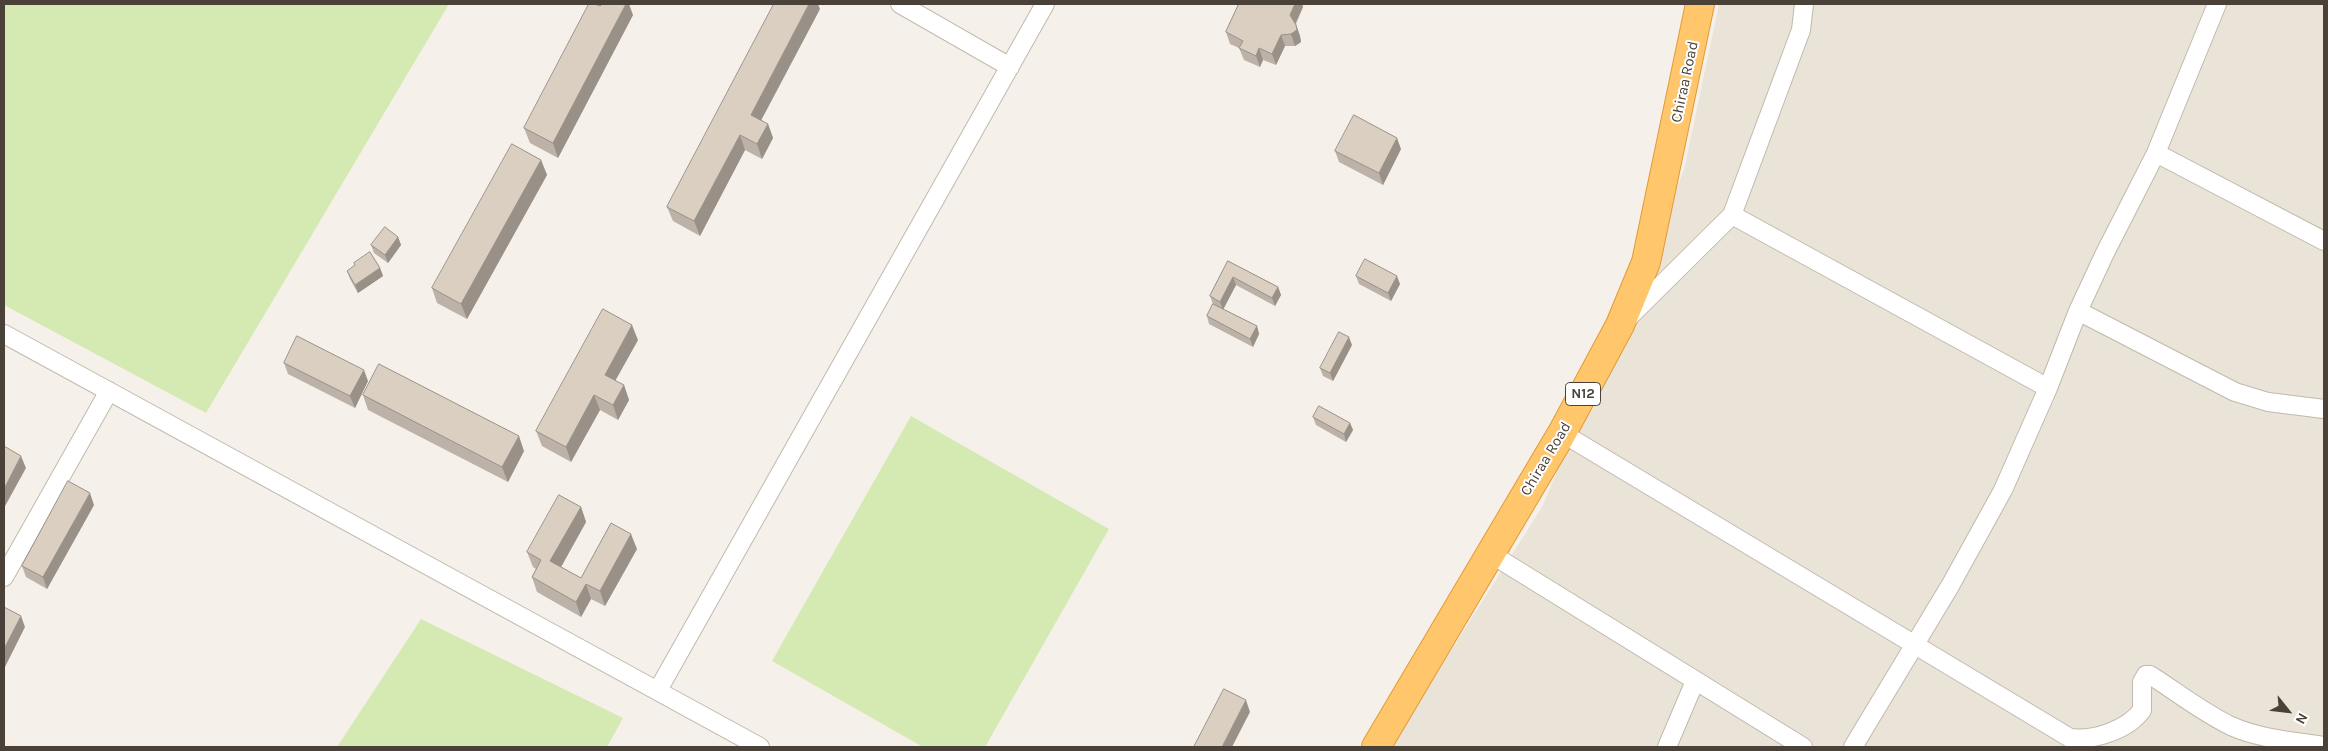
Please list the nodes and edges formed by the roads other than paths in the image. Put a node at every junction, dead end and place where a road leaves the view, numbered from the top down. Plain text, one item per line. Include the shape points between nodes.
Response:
1 (900, 4) edge
2 (1045, 4) edge
3 (1700, 4) edge
4 (1804, 4) edge
5 (2217, 4) edge
6 (1010, 67) junction
7 (2156, 154) junction
8 (1732, 215) junction
9 (2324, 241) edge
10 (2078, 311) junction
11 (1620, 326) junction
12 (4, 334) edge
13 (2048, 388) junction
14 (110, 391) junction
15 (2324, 409) edge
16 (1562, 433) junction
17 (1491, 554) junction
18 (4, 576) edge
19 (1914, 646) junction
20 (1695, 681) junction
21 (658, 690) junction
22 (2324, 746) edge
23 (760, 747) edge
24 (1376, 747) edge
25 (1667, 747) edge
26 (1802, 747) edge
27 (1852, 747) edge

1 - 6 street
2 - 6 street
3 - 11 highway, Chiraa Road / N12 via 1646,262
4 - 8 street via 1801,30
5 - 7 street
6 - 21 street
7 - 9 street
7 - 10 street
8 - 11 street
8 - 13 street
10 - 13 street
10 - 15 street via 2235,392 2268,402
11 - 16 highway, Chiraa Road / N12
12 - 14 street
13 - 19 street via 2003,490
14 - 18 street
14 - 21 street
16 - 17 highway, Chiraa Road / N12
16 - 19 street
17 - 20 street
17 - 24 highway, Chiraa Road / N12
19 - 22 street via 2070,738 2084,740 2103,736 2132,720 2142,710 2142,682 2150,674 2232,726 2266,737
19 - 27 street
20 - 25 street
20 - 26 street
21 - 23 street

